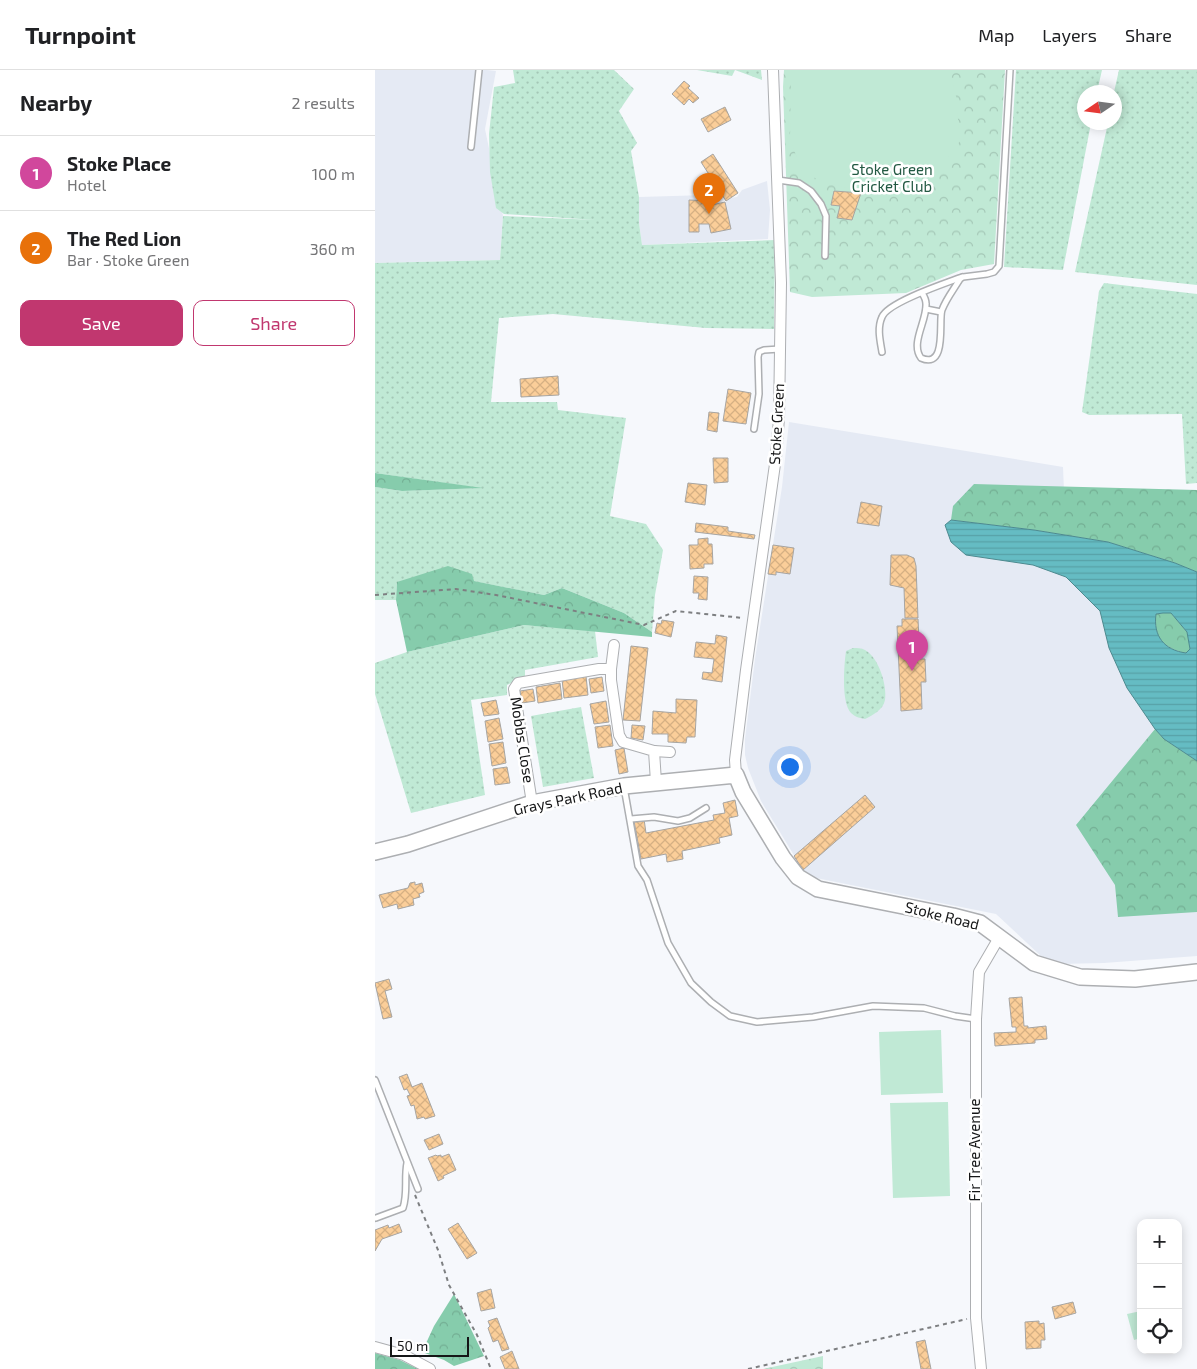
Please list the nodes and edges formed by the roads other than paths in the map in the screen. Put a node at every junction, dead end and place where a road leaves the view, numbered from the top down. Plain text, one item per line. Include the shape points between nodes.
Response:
1 (479, 70) edge
2 (773, 70) edge
3 (1010, 70) edge
4 (471, 147) dead end
5 (777, 180) junction
6 (825, 256) dead end
7 (963, 276) junction
8 (922, 293) junction
9 (926, 309) junction
10 (941, 312) junction
11 (781, 349) junction
12 (882, 352) dead end
13 (754, 429) dead end
14 (614, 645) dead end
15 (611, 669) junction
16 (654, 751) junction
17 (670, 752) dead end
18 (736, 775) junction
19 (655, 782) junction
20 (624, 786) junction
21 (532, 803) junction
22 (706, 808) dead end
23 (631, 819) junction
24 (375, 852) edge
25 (1000, 936) junction
26 (1197, 972) edge
27 (976, 1019) junction
28 (375, 1080) edge
29 (407, 1162) junction
30 (418, 1189) road end
31 (377, 1218) dead end
32 (375, 1346) edge
33 (430, 1369) edge
34 (981, 1369) edge

1 - 4 lane
2 - 5 street, Stoke Green
3 - 7 lane via 999,266 987,274
5 - 6 lane via 799,183 821,204 826,216
5 - 11 street, Stoke Green
7 - 8 lane
7 - 10 lane
8 - 9 lane
8 - 12 lane via 900,301 883,315 879,327
9 - 10 lane
9 - 10 lane via 917,349 925,360 931,360 937,354 942,329
11 - 13 lane via 759,352 759,394
11 - 18 street, Stoke Green via 777,457 735,760
14 - 15 street
15 - 16 street via 619,735 623,742
15 - 21 street, Mobbs Close via 524,681 514,689
16 - 17 street
16 - 19 street
18 - 19 main road, Grays Park Road
18 - 25 main road, Stoke Road via 783,858 798,877 818,889 980,923
19 - 20 main road, Grays Park Road
20 - 21 main road, Grays Park Road
20 - 23 lane
21 - 24 main road, Grays Park Road
22 - 23 lane via 678,821 654,817
23 - 27 lane via 638,866 647,880 668,943 691,983 730,1016 757,1022 813,1017 873,1006 924,1008
25 - 26 main road, Stoke Road via 1034,962 1080,977 1135,979
25 - 27 street, Fir Tree Avenue via 979,972
27 - 34 street, Fir Tree Avenue via 977,1318
28 - 29 lane
29 - 30 lane
29 - 31 lane via 403,1208
32 - 33 street via 404,1355

